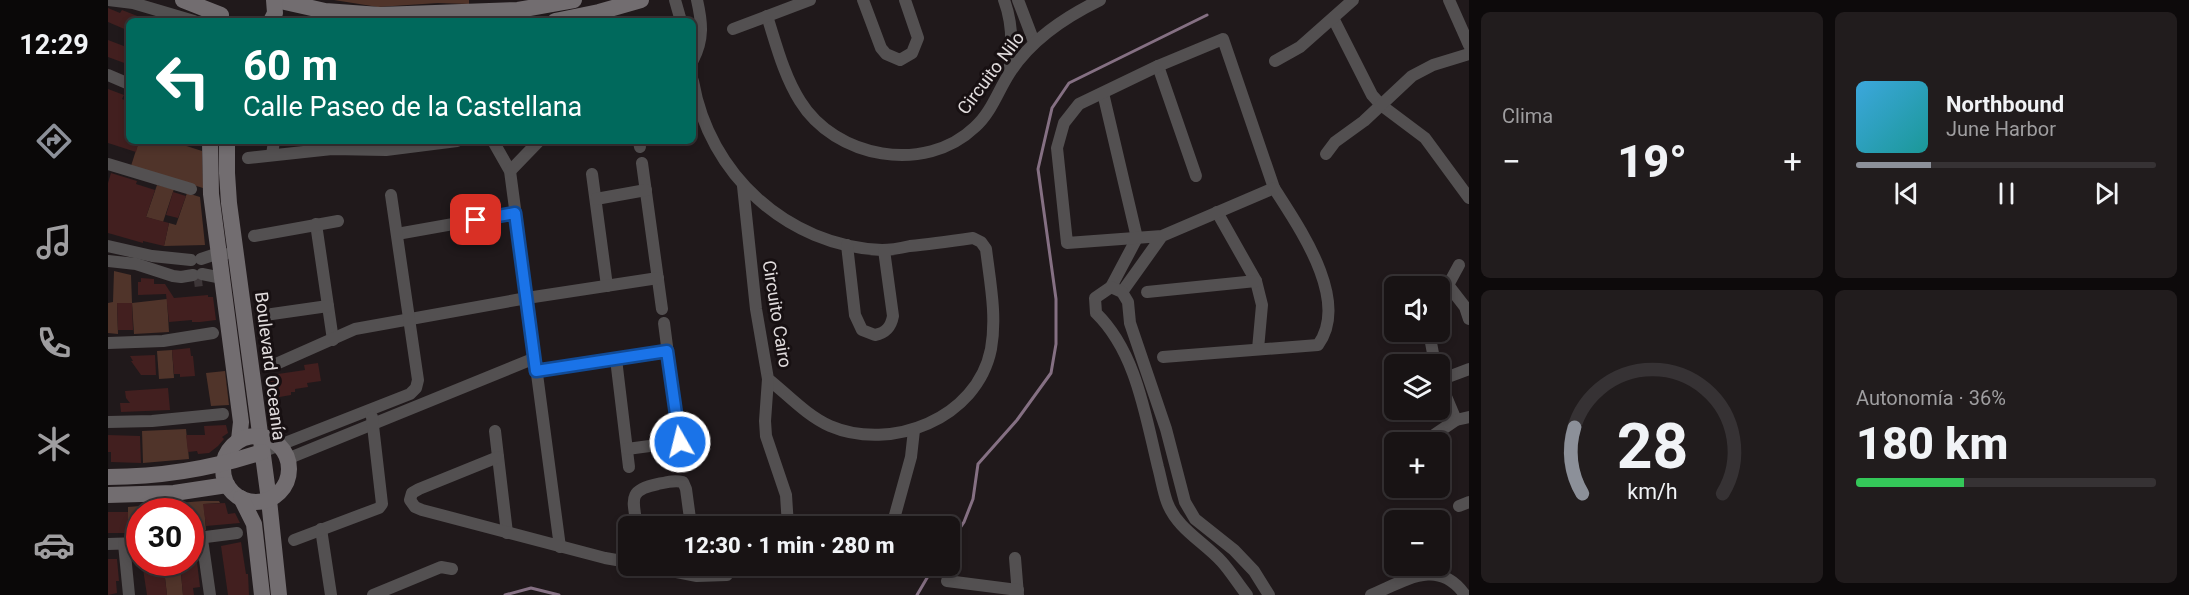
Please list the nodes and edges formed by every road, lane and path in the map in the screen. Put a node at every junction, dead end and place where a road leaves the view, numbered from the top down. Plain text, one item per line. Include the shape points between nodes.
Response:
1 (108, 0) edge
2 (183, 0) edge
3 (275, 0) edge
4 (574, 0) edge
5 (641, 0) edge
6 (675, 0) edge
7 (697, 0) edge
8 (810, 0) edge
9 (863, 0) edge
10 (905, 0) edge
11 (1004, 0) edge
12 (1018, 0) edge
13 (1100, 0) edge
14 (1353, 0) edge
15 (1449, 0) edge
16 (221, 12) edge
17 (767, 16) junction
18 (184, 18) edge
19 (275, 18) edge
20 (570, 18) edge
21 (680, 18) edge
22 (1333, 18) junction
23 (733, 28) dead end
24 (1012, 39) junction
25 (1034, 42) junction
26 (1469, 45) edge
27 (696, 53) edge
28 (1466, 58) edge
29 (1275, 61) dead end
30 (1158, 66) junction
31 (1009, 74) junction
32 (108, 75) edge
33 (126, 83) edge
34 (1103, 93) junction
35 (696, 96) edge
36 (1381, 105) junction
37 (210, 144) edge
38 (227, 144) edge
39 (274, 144) edge
40 (404, 144) edge
41 (495, 144) edge
42 (535, 144) edge
43 (386, 145) edge
44 (1326, 154) dead end
45 (272, 155) junction
46 (248, 158) dead end
47 (642, 163) dead end
48 (108, 164) edge
49 (510, 171) junction
50 (592, 174) dead end
51 (1196, 176) dead end
52 (743, 186) junction
53 (1274, 188) junction
54 (190, 189) dead end
55 (646, 190) junction
56 (391, 195) dead end
57 (1469, 198) edge
58 (596, 199) junction
59 (1217, 212) junction
60 (515, 213) junction
61 (338, 221) dead end
62 (316, 224) junction
63 (397, 234) junction
64 (254, 236) dead end
65 (1162, 236) junction
66 (1137, 237) junction
67 (847, 245) junction
68 (108, 246) edge
69 (884, 250) junction
70 (196, 256) junction
71 (108, 261) edge
72 (1459, 265) dead end
73 (197, 277) junction
74 (658, 278) junction
75 (240, 280) junction
76 (1256, 281) junction
77 (1450, 281) edge
78 (607, 286) junction
79 (1450, 288) edge
80 (1117, 289) junction
81 (1147, 292) dead end
82 (527, 298) junction
83 (328, 306) junction
84 (662, 309) dead end
85 (265, 315) dead end
86 (409, 320) junction
87 (1469, 320) edge
88 (664, 323) dead end
89 (213, 333) dead end
90 (333, 340) junction
91 (108, 343) edge
92 (1258, 349) junction
93 (667, 351) junction
94 (1163, 357) dead end
95 (616, 359) junction
96 (276, 364) dead end
97 (535, 364) junction
98 (1469, 369) edge
99 (1450, 377) edge
100 (768, 379) junction
101 (1450, 405) edge
102 (371, 410) junction
103 (223, 414) dead end
104 (1469, 417) edge
105 (1456, 420) junction
106 (108, 422) edge
107 (373, 424) junction
108 (1166, 429) junction
109 (495, 430) dead end
110 (914, 430) junction
111 (1150, 432) junction
112 (1438, 432) edge
113 (239, 440) junction
114 (680, 442) junction
115 (261, 444) junction
116 (627, 449) junction
117 (284, 453) junction
118 (498, 457) junction
119 (682, 462) dead end
120 (223, 465) junction
121 (629, 467) dead end
122 (108, 477) edge
123 (227, 485) junction
124 (108, 495) edge
125 (241, 498) junction
126 (268, 500) junction
127 (636, 516) edge
128 (690, 516) edge
129 (787, 516) edge
130 (895, 516) edge
131 (321, 529) junction
132 (507, 532) junction
133 (237, 533) dead end
134 (204, 538) edge
135 (294, 540) dead end
136 (108, 544) edge
137 (124, 544) joint
138 (560, 546) junction
139 (1015, 558) dead end
140 (618, 560) edge
141 (452, 569) dead end
142 (204, 571) edge
143 (947, 581) dead end
144 (1018, 593) edge
145 (129, 595) edge
146 (210, 595) edge
147 (262, 595) edge
148 (279, 595) edge
149 (331, 595) edge
150 (373, 595) edge
151 (1246, 595) edge
152 (1269, 595) edge
153 (1371, 595) edge
154 (1465, 595) edge

1 - 18 street
2 - 16 street
3 - 4 street via 325,11 380,15 518,10
3 - 19 street
5 - 20 street
6 - 21 street
7 - 27 street via 702,40
8 - 17 street
9 - 10 street via 881,48 900,60 912,53 918,38
11 - 24 street
12 - 25 street
13 - 25 street, Circuito Nilo
14 - 22 street
15 - 26 street
17 - 23 street
17 - 31 street, Circuito Nilo via 789,82 800,102 829,132 864,150 906,156 927,153 962,137 981,120
22 - 29 street
22 - 36 street via 1372,95
24 - 25 street
24 - 31 street
25 - 31 street, Circuito Nilo
28 - 36 street via 1433,65 1412,76
30 - 34 street
30 - 51 street
30 - 53 street via 1223,39
32 - 33 street
34 - 66 street
34 - 66 street via 1079,104 1064,123 1057,148 1067,243
35 - 52 street, Circuito Cairo via 718,150
36 - 44 street
36 - 57 street via 1425,138
37 - 70 street, Boulevard Oceanía via 211,194
38 - 75 street, Boulevard Oceanía
39 - 45 street
40 - 43 street
41 - 49 street
42 - 49 street
43 - 45 street
45 - 46 street
47 - 55 street
48 - 54 street
49 - 60 street
50 - 58 street
52 - 67 street, Circuito Cairo via 792,224
52 - 100 street, Circuito Cairo via 754,298
53 - 59 street
53 - 92 street via 1311,247 1323,276 1328,309 1325,336 1318,345
55 - 58 street
55 - 74 street
56 - 63 street
58 - 78 street
59 - 65 street
59 - 76 street
60 - 63 street
60 - 82 street
61 - 62 street
62 - 64 street
62 - 83 street
63 - 86 street
65 - 66 street
65 - 80 street
66 - 80 street
67 - 69 street, Circuito Cairo
67 - 69 street via 855,315 862,330 875,335 887,330 893,316
68 - 70 street via 152,256
69 - 110 street, Circuito Cairo via 973,238 986,249 993,303 990,352 971,390 935,420
70 - 73 street, Boulevard Oceanía
70 - 73 street
70 - 75 street via 229,256 232,273
71 - 73 street
72 - 77 street
73 - 113 street, Boulevard Oceanía via 241,422
74 - 78 street
74 - 84 street
75 - 115 street, Boulevard Oceanía
76 - 81 street
76 - 92 street via 1262,304
78 - 82 street
79 - 87 street via 1465,307
80 - 108 street via 1128,302 1130,323
80 - 111 street via 1095,298 1096,313 1124,351
82 - 86 street
82 - 97 street
83 - 85 street
83 - 90 street
86 - 90 street via 355,329
86 - 102 street via 416,388
88 - 93 street
89 - 91 street via 163,341
90 - 96 street
92 - 94 street
93 - 95 street
93 - 114 street
95 - 97 street
95 - 116 street
97 - 107 street
97 - 138 street
98 - 99 street
100 - 110 street, Circuito Cairo via 813,415 845,431 889,435
100 - 129 street via 766,436 786,495
101 - 105 street
102 - 107 street
102 - 117 street
103 - 106 street
104 - 105 street
105 - 112 street
107 - 117 street
107 - 131 street via 382,504
108 - 111 street
108 - 152 street via 1185,501 1195,519 1234,550
109 - 118 street
110 - 130 street
111 - 151 street via 1167,503 1177,520 1221,561
113 - 115 street
113 - 120 street via 228,451
114 - 116 street
114 - 119 street
115 - 117 street
115 - 120 street
115 - 126 street, Boulevard Oceanía
116 - 121 street
117 - 126 street via 289,473 285,485
118 - 132 street
118 - 132 street via 418,489 410,500 422,510
120 - 122 street via 157,476
120 - 123 street
123 - 124 street via 174,493
123 - 125 street
125 - 126 street via 252,502
125 - 147 street via 254,524
126 - 148 street, Boulevard Oceanía
127 - 128 street via 636,491 676,480 683,482 686,489
131 - 135 street
131 - 149 street
132 - 138 street
133 - 134 street
136 - 137 street
137 - 145 street
138 - 140 street
139 - 144 street
141 - 150 street via 441,567
142 - 146 street
143 - 144 street
153 - 154 street via 1433,573 1453,582

